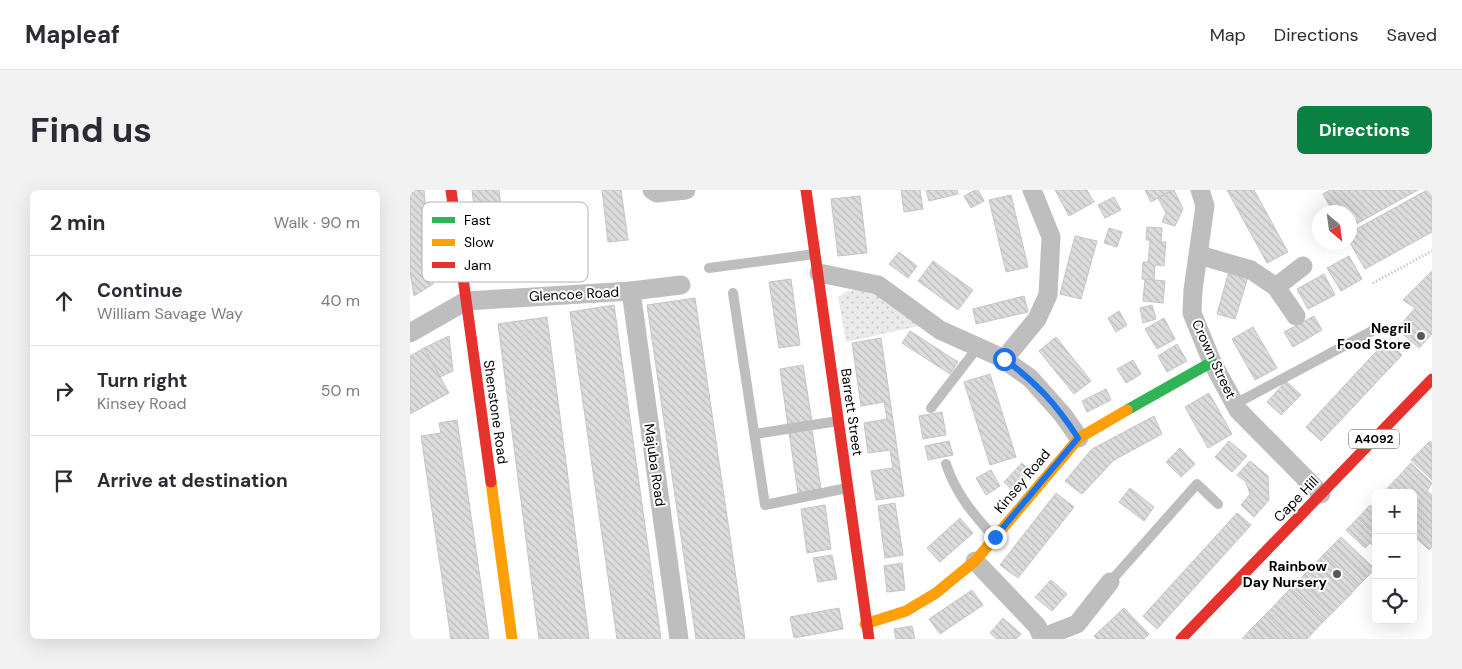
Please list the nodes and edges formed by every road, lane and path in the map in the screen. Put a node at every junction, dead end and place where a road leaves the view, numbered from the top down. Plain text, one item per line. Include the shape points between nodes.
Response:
1 (652, 190) edge
2 (686, 190) edge
3 (806, 190) edge
4 (1032, 190) edge
5 (1200, 190) edge
6 (1432, 252) edge
7 (816, 254) junction
8 (1199, 255) junction
9 (1303, 266) dead end
10 (708, 268) dead end
11 (818, 273) junction
12 (463, 282) edge
13 (1373, 284) dead end
14 (681, 285) dead end
15 (1276, 286) junction
16 (631, 291) junction
17 (734, 293) dead end
18 (466, 301) junction
19 (1296, 316) dead end
20 (1372, 331) dead end
21 (410, 333) edge
22 (978, 347) junction
23 (1004, 359) junction
24 (1212, 362) junction
25 (1432, 379) edge
26 (1235, 404) junction
27 (931, 408) dead end
28 (838, 421) junction
29 (755, 434) junction
30 (1078, 438) junction
31 (946, 464) dead end
32 (848, 488) junction
33 (1321, 494) junction
34 (1218, 504) dead end
35 (995, 537) junction
36 (975, 561) junction
37 (1110, 582) joint
38 (865, 624) junction
39 (1043, 638) edge
40 (512, 639) edge
41 (679, 639) edge
42 (868, 639) edge
43 (1182, 639) edge

1 - 2 street via 657,193
3 - 7 street, Barrett Street
4 - 23 street via 1051,237 1048,295 1038,319
5 - 8 street, Crown Street via 1205,206
6 - 13 path
7 - 10 lane
7 - 11 street, Barrett Street
8 - 15 street via 1251,270
8 - 24 street, Crown Street via 1192,313
9 - 15 street
11 - 22 street via 878,285 940,330
11 - 28 street, Barrett Street
12 - 18 street, Shenstone Road
14 - 16 street, Glencoe Road
15 - 19 street
16 - 18 street, Glencoe Road
16 - 41 street, Majuba Road
17 - 29 lane
18 - 21 street
18 - 40 street, Shenstone Road
20 - 26 lane
22 - 23 street
22 - 27 lane
23 - 30 street via 1030,378 1063,415
24 - 26 street, Crown Street
24 - 30 street
25 - 33 street, Cape Hill / A4092
26 - 33 street, Crown Street
28 - 29 lane
28 - 32 street, Barrett Street
29 - 32 lane via 765,505
30 - 35 street, Kinsey Road
31 - 35 lane via 953,485 963,500
32 - 38 street, Barrett Street
33 - 43 street, Cape Hill / A4092
34 - 37 lane via 1197,484
35 - 36 street, Kinsey Road
36 - 38 street, Kinsey Road via 936,593 906,611
36 - 39 street via 1037,626
37 - 39 street via 1077,624
38 - 42 street, Barrett Street

